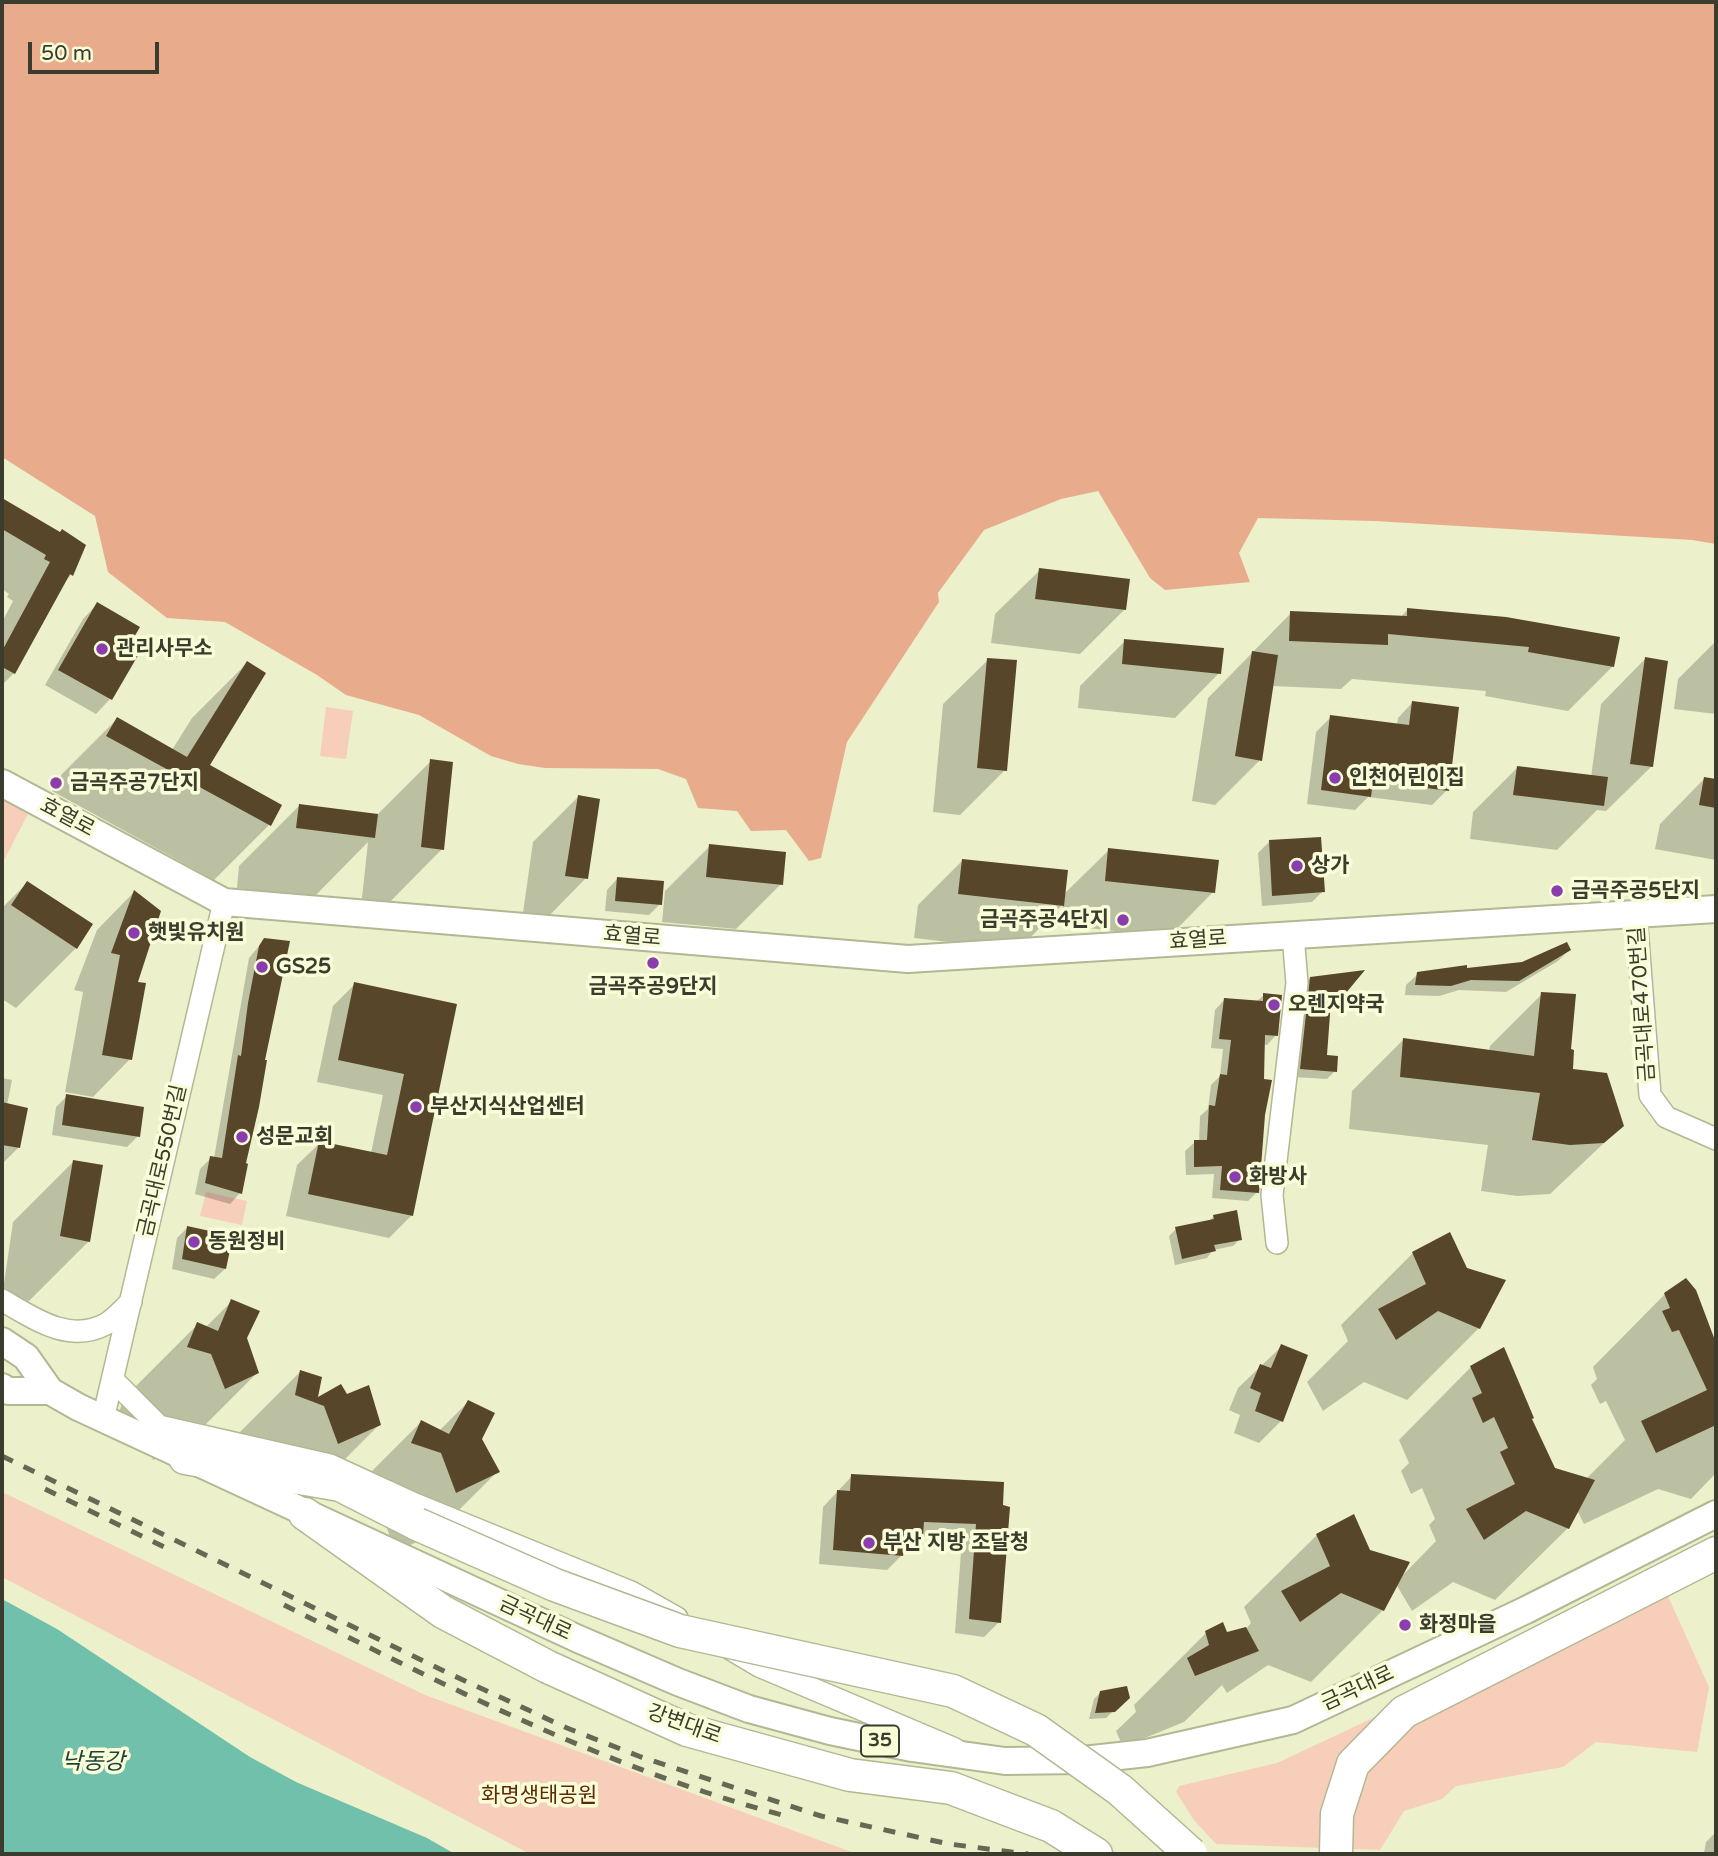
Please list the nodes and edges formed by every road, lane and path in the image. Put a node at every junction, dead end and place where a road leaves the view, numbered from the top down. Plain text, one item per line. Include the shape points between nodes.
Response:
1 (2, 783) edge
2 (223, 902) junction
3 (1716, 909) edge
4 (1636, 915) junction
5 (1293, 935) junction
6 (1716, 1139) edge
7 (1277, 1243) dead end
8 (2, 1300) edge
9 (131, 1301) junction
10 (2, 1341) edge
11 (113, 1380) junction
12 (2, 1387) edge
13 (50, 1391) junction
14 (111, 1423) junction
15 (159, 1426) junction
16 (185, 1458) junction
17 (305, 1514) junction
18 (1716, 1514) edge
19 (1712, 1556) edge
20 (970, 1756) junction
21 (1096, 1854) edge
22 (1191, 1854) edge
23 (1336, 1854) edge

1 - 2 main road, 효열로
2 - 5 main road, 효열로 via 908,959
2 - 9 street, 금곡대로550번길
3 - 4 main road, 효열로
4 - 5 main road, 효열로
4 - 6 street, 금곡대로470번길 via 1650,1095 1666,1118
5 - 7 street via 1297,983 1272,1195
8 - 9 street via 68,1331 108,1324
9 - 11 street, 금곡대로550번길
10 - 13 main road, 금곡대로 / 35 via 26,1357
11 - 14 street, 금곡대로550번길
11 - 15 street
12 - 13 main road, 금곡대로 / 35
13 - 14 main road, 금곡대로 / 35
14 - 15 street, 금곡대로
14 - 16 main road, 금곡대로 / 35
15 - 20 street, 금곡대로 via 330,1465 631,1592 759,1666
16 - 17 main road, 금곡대로 / 35
16 - 22 highway, bridge via 340,1485 555,1585 680,1631 953,1691 1036,1730 1119,1790
17 - 20 main road, 금곡대로 / 35 via 576,1638 750,1709 830,1731
17 - 21 highway, 강변대로 via 443,1612 548,1667 687,1730 850,1775 951,1788 1051,1826
18 - 20 main road, 금곡대로 / 35 via 1293,1720 1147,1753 1083,1760 1005,1761
19 - 23 highway via 1404,1712 1353,1764 1337,1814

